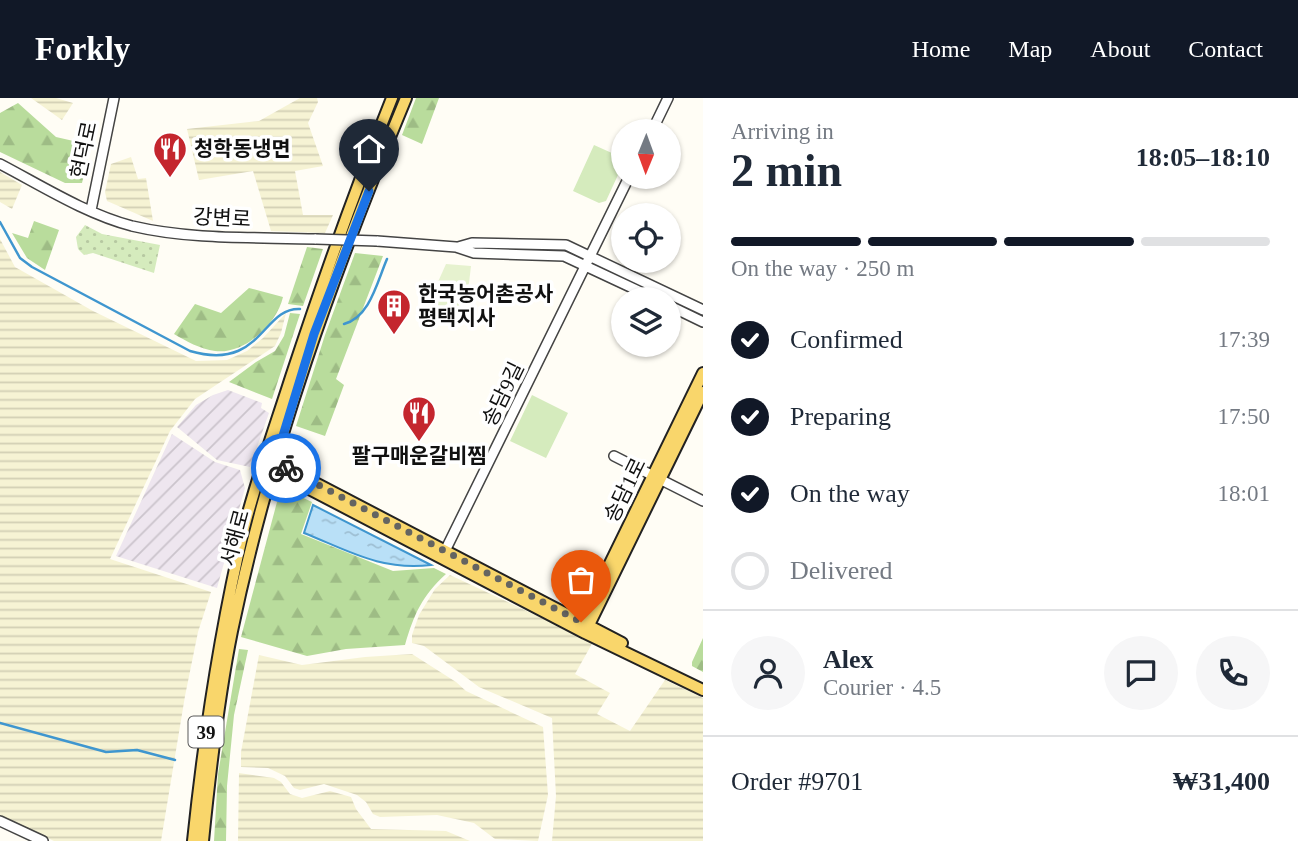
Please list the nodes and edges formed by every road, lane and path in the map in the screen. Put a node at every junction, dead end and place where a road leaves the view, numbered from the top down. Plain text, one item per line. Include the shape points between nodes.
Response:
1 (114, 98) edge
2 (384, 98) edge
3 (392, 98) edge
4 (668, 98) edge
5 (404, 99) edge
6 (384, 117) junction
7 (658, 119) edge
8 (0, 164) edge
9 (623, 189) edge
10 (91, 210) junction
11 (456, 247) junction
12 (591, 255) junction
13 (586, 265) junction
14 (631, 287) edge
15 (703, 310) edge
16 (681, 311) edge
17 (703, 322) edge
18 (703, 373) edge
19 (703, 392) edge
20 (614, 456) dead end
21 (274, 466) junction
22 (657, 478) junction
23 (703, 501) edge
24 (443, 555) junction
25 (583, 628) junction
26 (703, 683) edge
27 (703, 690) edge
28 (0, 821) edge
29 (43, 841) edge
30 (193, 841) edge
31 (204, 841) edge

1 - 10 street, 현덕로
2 - 6 main road
3 - 6 main road, 서해로 / 39
4 - 7 street
5 - 21 main road, 서해로 / 39 via 314,334
6 - 30 main road, 서해로 / 39 via 311,317 247,516 218,651
8 - 10 street, 강변로
9 - 12 street, 송담9길
10 - 11 street, 강변로, bridge via 132,226 212,236
11 - 12 street, 강변로 via 472,243 566,245
11 - 13 street, 강변로 via 474,253 564,256
12 - 13 street, 송담9길
12 - 15 street, 강변로
13 - 14 street, 강변로
13 - 24 street, 송담9길
16 - 17 street
18 - 22 main road, 송담1로
19 - 22 main road, 송담1로
20 - 22 street
21 - 24 main road
21 - 31 main road, 서해로 / 39 via 226,661
22 - 23 street
22 - 25 main road, 송담1로
24 - 25 main road
25 - 26 main road
25 - 27 main road
28 - 29 street

